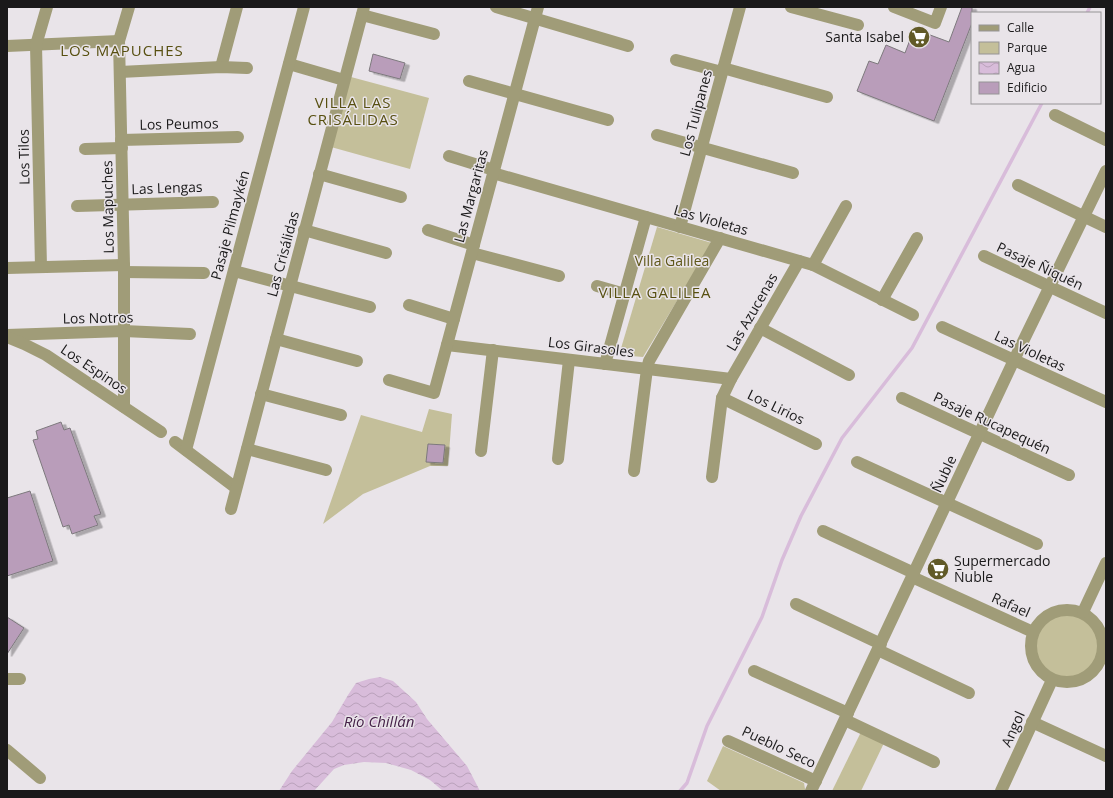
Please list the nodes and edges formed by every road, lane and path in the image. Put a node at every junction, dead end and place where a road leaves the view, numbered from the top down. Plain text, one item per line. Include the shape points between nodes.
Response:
1 (47, 7) edge
2 (129, 7) edge
3 (237, 7) edge
4 (304, 7) edge
5 (496, 7) edge
6 (740, 7) edge
7 (791, 7) edge
8 (894, 7) edge
9 (941, 7) edge
10 (363, 11) edge
11 (536, 13) edge
12 (858, 25) dead end
13 (434, 34) dead end
14 (119, 41) junction
15 (36, 45) junction
16 (7, 46) edge
17 (628, 46) dead end
18 (676, 60) dead end
19 (289, 64) junction
20 (221, 68) junction
21 (247, 68) dead end
22 (723, 70) junction
23 (120, 72) junction
24 (344, 80) junction
25 (469, 81) dead end
26 (514, 93) junction
27 (827, 98) dead end
28 (1055, 115) dead end
29 (608, 120) dead end
30 (657, 135) dead end
31 (238, 137) dead end
32 (1106, 140) edge
33 (122, 144) junction
34 (702, 147) junction
35 (85, 149) dead end
36 (449, 156) dead end
37 (1106, 171) edge
38 (493, 172) junction
39 (793, 173) dead end
40 (319, 174) junction
41 (1018, 185) dead end
42 (400, 197) dead end
43 (213, 202) dead end
44 (123, 204) junction
45 (78, 206) dead end
46 (846, 206) dead end
47 (1084, 216) junction
48 (646, 217) junction
49 (680, 227) junction
50 (1106, 227) edge
51 (304, 230) junction
52 (428, 230) dead end
53 (720, 238) junction
54 (916, 238) dead end
55 (473, 249) junction
56 (386, 253) dead end
57 (984, 256) dead end
58 (798, 261) junction
59 (813, 265) junction
60 (41, 267) junction
61 (7, 268) edge
62 (124, 269) junction
63 (234, 271) junction
64 (204, 273) dead end
65 (559, 276) dead end
66 (290, 286) junction
67 (597, 286) dead end
68 (1050, 286) junction
69 (624, 294) junction
70 (882, 300) junction
71 (409, 305) dead end
72 (370, 307) dead end
73 (1106, 313) edge
74 (913, 315) dead end
75 (454, 319) junction
76 (942, 327) dead end
77 (760, 328) junction
78 (124, 332) junction
79 (190, 334) dead end
80 (7, 336) edge
81 (276, 339) junction
82 (447, 345) junction
83 (493, 350) junction
84 (569, 360) junction
85 (1014, 360) junction
86 (356, 361) dead end
87 (605, 364) junction
88 (647, 369) junction
89 (849, 375) dead end
90 (731, 379) junction
91 (389, 380) dead end
92 (261, 394) junction
93 (722, 398) junction
94 (902, 398) dead end
95 (1106, 402) edge
96 (124, 407) junction
97 (341, 415) dead end
98 (161, 432) dead end
99 (979, 433) junction
100 (175, 442) dead end
101 (816, 444) dead end
102 (246, 449) junction
103 (186, 450) junction
104 (481, 451) dead end
105 (558, 459) dead end
106 (857, 462) dead end
107 (326, 470) dead end
108 (634, 471) dead end
109 (1069, 475) dead end
110 (712, 477) dead end
111 (236, 488) junction
112 (946, 503) junction
113 (230, 509) dead end
114 (823, 531) dead end
115 (1037, 544) dead end
116 (1106, 563) edge
117 (913, 575) junction
118 (1103, 576) edge
119 (796, 604) dead end
120 (1083, 612) junction
121 (1033, 632) junction
122 (879, 647) junction
123 (1103, 664) edge
124 (754, 671) dead end
125 (7, 679) edge
126 (20, 679) dead end
127 (1052, 680) junction
128 (969, 692) dead end
129 (846, 717) junction
130 (1032, 722) junction
131 (728, 741) dead end
132 (7, 750) edge
133 (1106, 756) edge
134 (934, 762) dead end
135 (40, 778) dead end
136 (814, 786) edge
137 (1001, 791) edge

1 - 15 street, Los Tilos
2 - 14 street, Los Mapuches
3 - 20 street
4 - 19 street, Pasaje Pilmaykén
5 - 11 street
6 - 22 street, Los Tulipanes
7 - 12 street
8 - 9 street via 935,23
10 - 13 street
10 - 24 street, Las Crisálidas
11 - 17 street
11 - 26 street, Las Margaritas
14 - 15 street
14 - 23 street, Los Mapuches
15 - 16 street
15 - 60 street, Los Tilos
18 - 22 street
19 - 24 street
19 - 63 street, Pasaje Pilmaykén
20 - 21 street
20 - 23 street
22 - 27 street
22 - 34 street, Los Tulipanes
23 - 33 street, Los Mapuches
24 - 40 street, Las Crisálidas
25 - 26 street
26 - 29 street
26 - 38 street, Las Margaritas
28 - 32 street
30 - 34 street
31 - 33 street, Los Peumos
33 - 35 street, Los Peumos
33 - 44 street, Los Mapuches
34 - 39 street
34 - 49 street, Los Tulipanes
36 - 38 street, Las Violetas
37 - 47 street, Ñuble
38 - 48 street, Las Violetas
38 - 55 street, Las Margaritas
40 - 42 street
40 - 51 street, Las Crisálidas
41 - 47 street
43 - 44 street, Las Lengas
44 - 45 street, Las Lengas
44 - 62 street, Los Mapuches
46 - 59 street
47 - 50 street
47 - 68 street, Ñuble
48 - 49 street, Las Violetas
48 - 69 street
49 - 53 street, Las Violetas
51 - 56 street
51 - 66 street, Las Crisálidas
52 - 55 street
53 - 58 street, Las Violetas
53 - 88 street
54 - 70 street
55 - 65 street
55 - 75 street, Las Margaritas
57 - 68 street, Pasaje Ñiquén
58 - 59 street, Las Violetas
58 - 77 street, Las Azucenas
59 - 70 street, Las Violetas
60 - 61 street
60 - 62 street
62 - 64 street
62 - 78 street, Los Mapuches
63 - 66 street
63 - 103 street, Pasaje Pilmaykén
66 - 72 street
66 - 81 street, Las Crisálidas
67 - 69 street
68 - 73 street, Pasaje Ñiquén
68 - 85 street, Ñuble
69 - 87 street
70 - 74 street, Las Violetas
71 - 75 street
75 - 82 street, Las Margaritas
76 - 85 street, Las Violetas
77 - 89 street
77 - 90 street, Las Azucenas
78 - 79 street, Los Notros
78 - 80 street, Los Notros
78 - 96 street, Los Mapuches
80 - 96 street, Los Espinos via 46,355
81 - 86 street
81 - 92 street, Las Crisálidas
82 - 83 street, Los Girasoles
82 - 91 street, Las Margaritas via 434,393
83 - 84 street, Los Girasoles
83 - 104 street
84 - 87 street, Los Girasoles
84 - 105 street
85 - 95 street, Las Violetas
85 - 99 street, Ñuble
87 - 88 street, Los Girasoles
88 - 90 street, Los Girasoles
88 - 108 street
90 - 93 street, Las Azucenas
92 - 97 street
92 - 102 street, Las Crisálidas
93 - 101 street, Los Lirios
93 - 110 street, Las Azucenas
94 - 99 street, Pasaje Rucapequén
96 - 98 street, Los Espinos
99 - 109 street, Pasaje Rucapequén
99 - 112 street, Ñuble
100 - 103 street
102 - 107 street
102 - 111 street, Las Crisálidas
103 - 111 street
106 - 112 street
111 - 113 street, Las Crisálidas
112 - 115 street
112 - 117 street, Ñuble
114 - 117 street, Rafael
116 - 118 street
117 - 121 street, Rafael
117 - 122 street, Ñuble
118 - 120 street
119 - 122 street
120 - 121 street, Rafael via 1068,609 1054,611 1042,619
120 - 123 street via 1094,620 1102,632
121 - 127 street, Rafael via 1030,645 1033,660 1041,672
122 - 128 street
122 - 129 street, Ñuble
123 - 127 street via 1081,679 1068,682
124 - 129 street
125 - 126 street
127 - 130 street, Angol
129 - 134 street
129 - 136 street, Ñuble
130 - 133 street
130 - 137 street, Angol
131 - 136 street, Pueblo Seco
132 - 135 street

